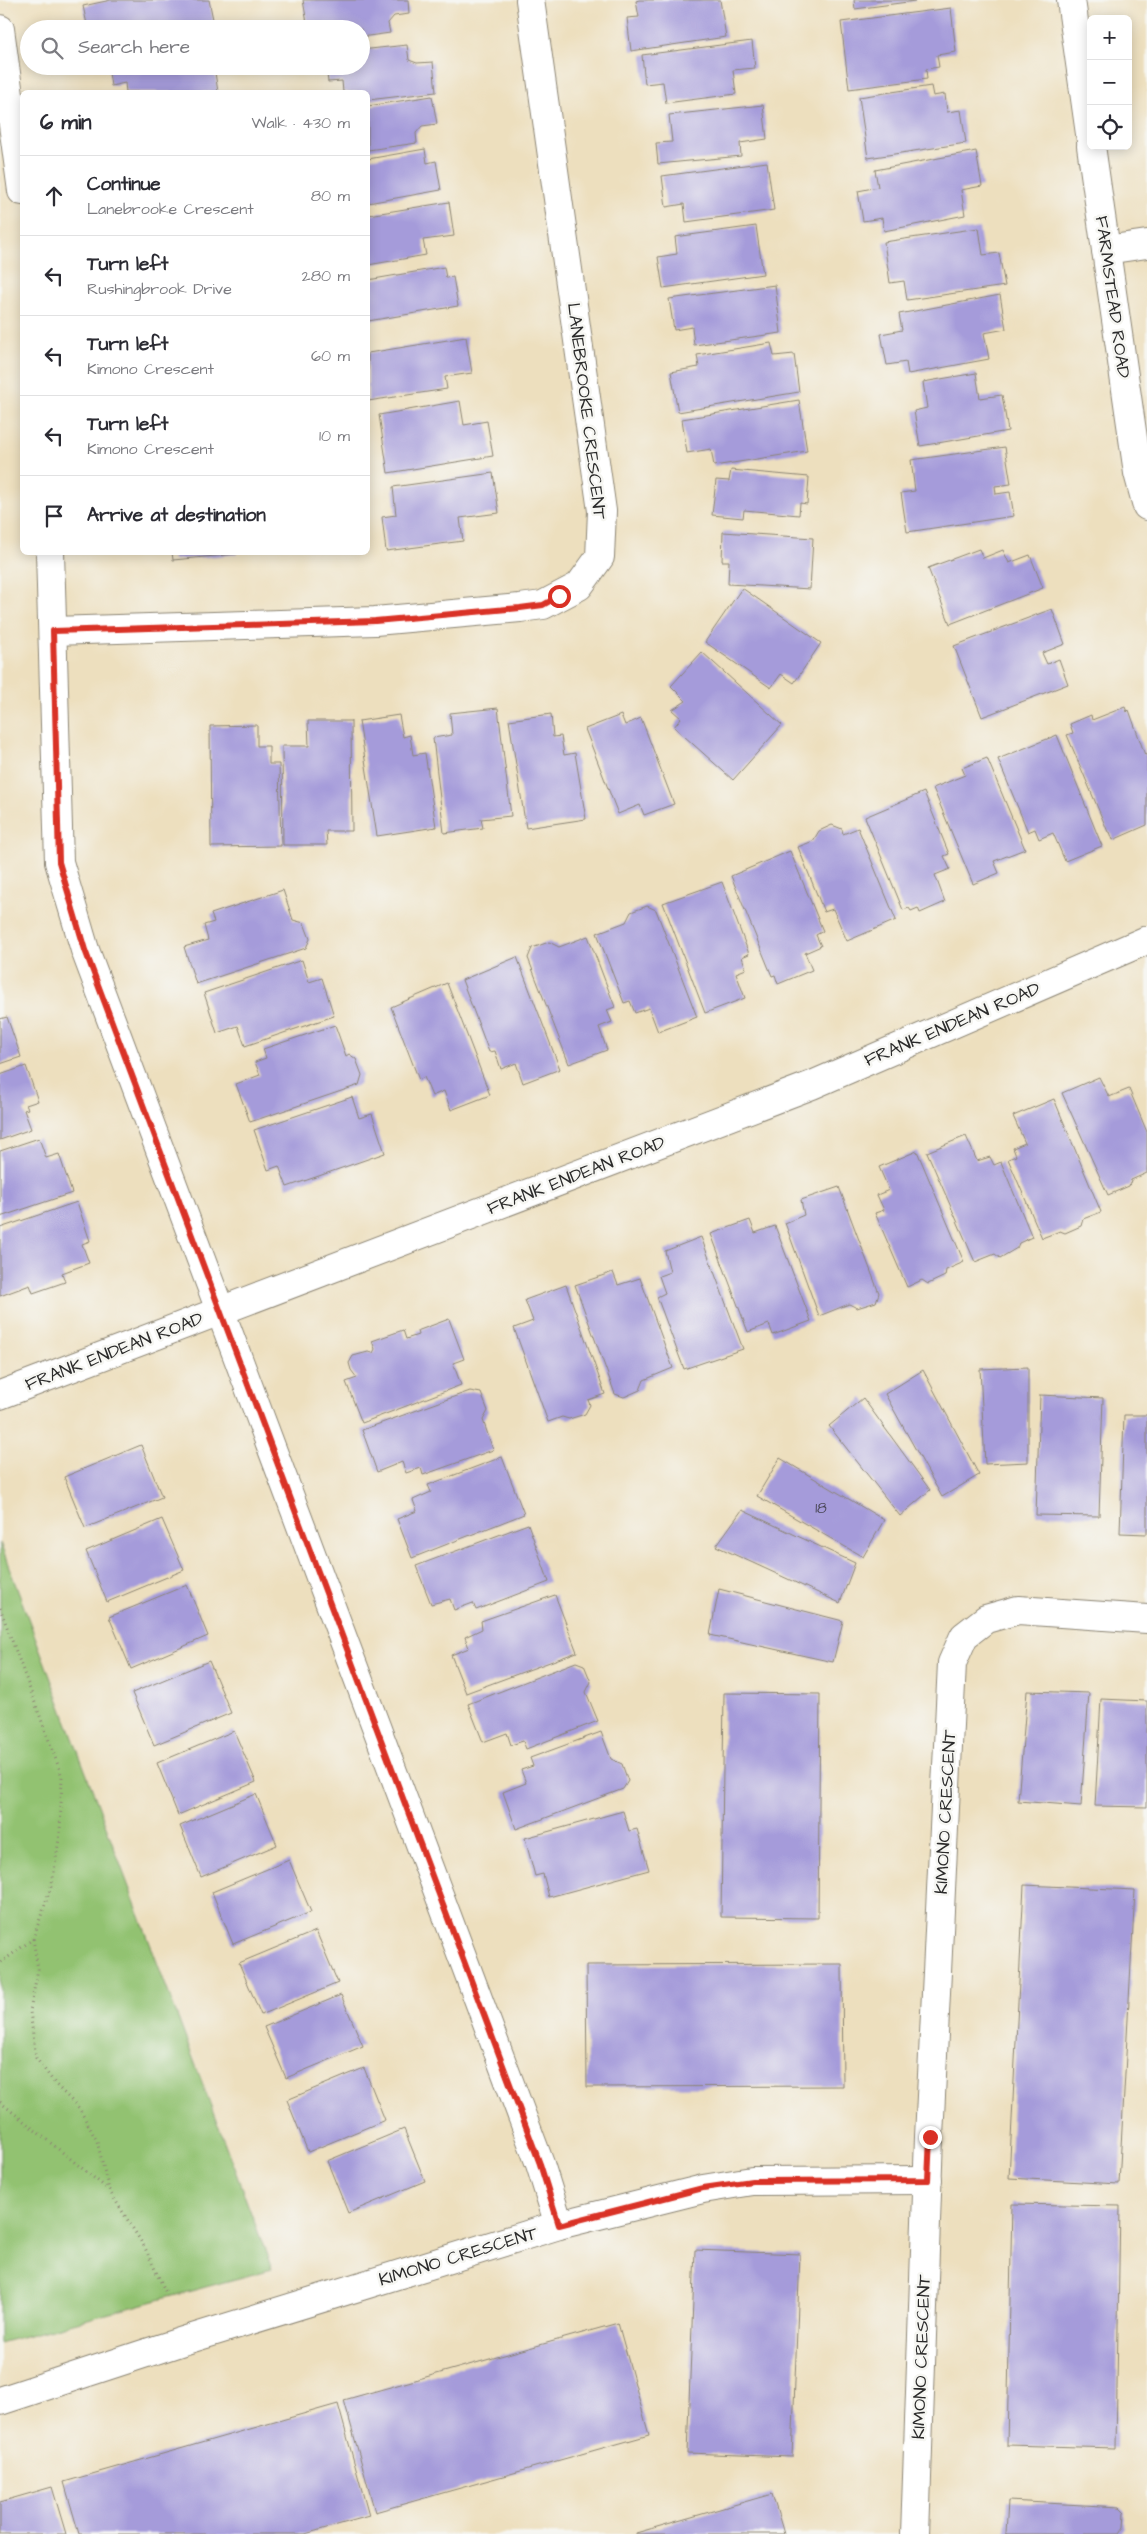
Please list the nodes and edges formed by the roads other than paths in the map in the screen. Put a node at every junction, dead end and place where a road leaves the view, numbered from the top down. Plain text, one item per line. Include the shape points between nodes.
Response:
1 (530, 0) edge
2 (1071, 0) edge
3 (0, 29) edge
4 (1087, 113) edge
5 (1093, 150) edge
6 (20, 176) edge
7 (1147, 244) edge
8 (1106, 250) junction
9 (1147, 506) edge
10 (50, 555) edge
11 (53, 631) junction
12 (1147, 940) edge
13 (220, 1310) junction
14 (0, 1395) edge
15 (1147, 1619) edge
16 (928, 2180) junction
17 (559, 2225) junction
18 (0, 2401) edge
19 (914, 2534) edge

1 - 11 street, LANEBROOKE CRESCENT via 602,511 600,557 592,570 579,586 543,605 520,608 375,621
2 - 4 street
3 - 6 street
5 - 8 street, FARMSTEAD ROAD
7 - 8 street
8 - 9 street, FARMSTEAD ROAD via 1138,473
10 - 11 street
11 - 13 street via 59,862 85,950
12 - 13 street, FRANK ENDEAN ROAD via 812,1085
13 - 14 street, FRANK ENDEAN ROAD
13 - 17 street via 540,2164
15 - 16 street, KIMONO CRESCENT via 1018,1610 986,1619 964,1636 952,1663
16 - 17 street, KIMONO CRESCENT via 752,2181 703,2188
16 - 19 street, KIMONO CRESCENT
17 - 18 street, KIMONO CRESCENT

